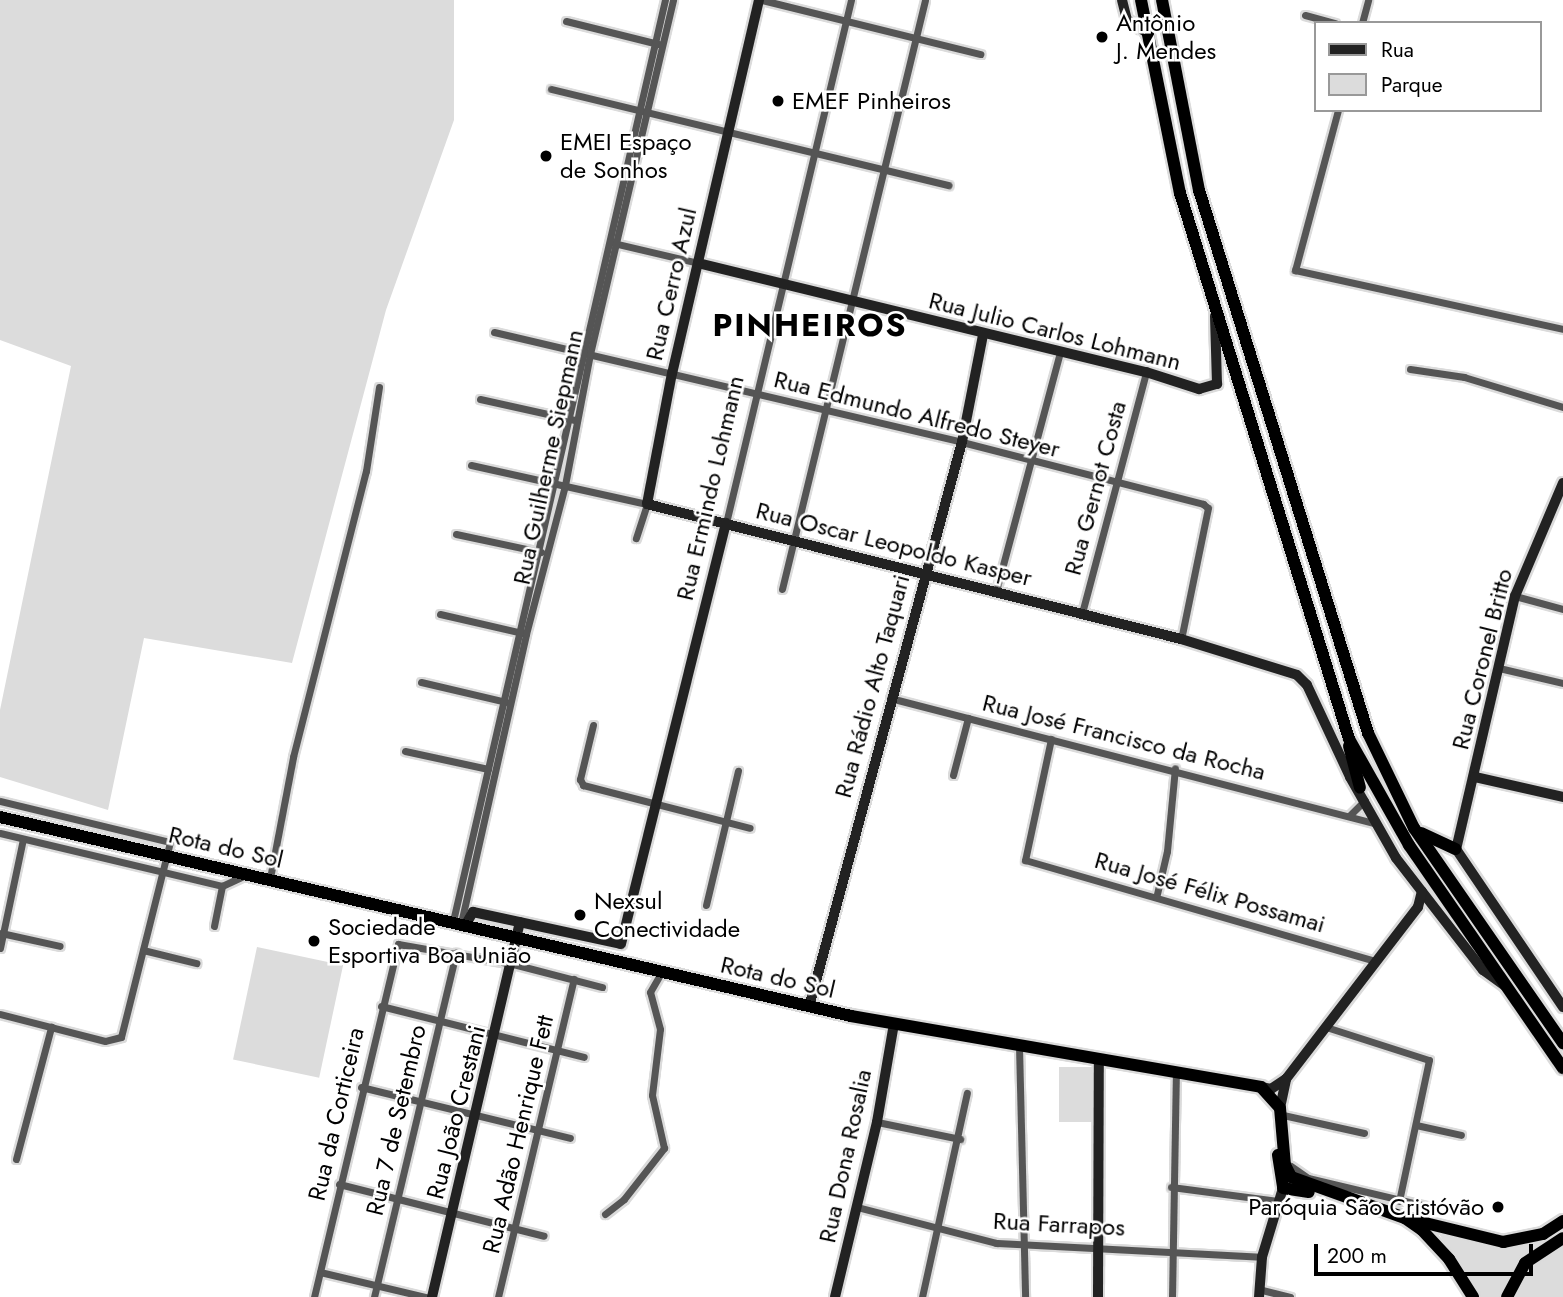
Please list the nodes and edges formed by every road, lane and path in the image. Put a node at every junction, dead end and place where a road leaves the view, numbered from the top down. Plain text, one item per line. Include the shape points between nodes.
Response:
1 (665, 0) edge
2 (673, 0) edge
3 (760, 0) edge
4 (850, 0) edge
5 (925, 0) edge
6 (1122, 0) edge
7 (1141, 0) edge
8 (1368, 0) edge
9 (1163, 3) edge
10 (1305, 15) dead end
11 (566, 21) dead end
12 (1328, 21) edge
13 (1363, 21) edge
14 (846, 22) junction
15 (1146, 32) junction
16 (917, 38) junction
17 (659, 44) junction
18 (980, 54) dead end
19 (551, 89) dead end
20 (643, 112) junction
21 (1337, 112) edge
22 (728, 130) junction
23 (814, 150) junction
24 (884, 168) junction
25 (950, 185) dead end
26 (612, 243) junction
27 (698, 263) junction
28 (781, 283) junction
29 (852, 302) junction
30 (1215, 312) junction
31 (1563, 329) edge
32 (494, 332) dead end
33 (983, 335) junction
34 (1060, 352) junction
35 (586, 353) junction
36 (1410, 369) dead end
37 (1146, 372) junction
38 (672, 373) junction
39 (379, 387) dead end
40 (753, 394) junction
41 (480, 399) dead end
42 (1563, 407) edge
43 (828, 409) junction
44 (574, 420) junction
45 (962, 442) junction
46 (1032, 461) junction
47 (471, 465) dead end
48 (1116, 482) junction
49 (556, 483) junction
50 (1563, 483) edge
51 (565, 485) junction
52 (1560, 495) edge
53 (646, 503) junction
54 (726, 523) junction
55 (456, 534) dead end
56 (636, 538) dead end
57 (795, 540) junction
58 (544, 553) junction
59 (924, 573) junction
60 (782, 589) dead end
61 (528, 590) junction
62 (996, 592) junction
63 (538, 593) junction
64 (1515, 596) junction
65 (1563, 609) edge
66 (1082, 613) junction
67 (440, 614) dead end
68 (517, 632) junction
69 (526, 634) junction
70 (1181, 639) junction
71 (1499, 668) junction
72 (421, 682) dead end
73 (1563, 683) edge
74 (890, 698) junction
75 (507, 702) junction
76 (968, 718) junction
77 (593, 725) dead end
78 (1051, 739) junction
79 (1349, 739) junction
80 (405, 751) dead end
81 (1175, 768) junction
82 (486, 769) junction
83 (495, 771) junction
84 (738, 771) dead end
85 (953, 775) dead end
86 (1475, 776) junction
87 (1362, 794) junction
88 (1563, 797) edge
89 (0, 801) edge
90 (654, 802) junction
91 (1350, 815) junction
92 (0, 817) edge
93 (728, 820) junction
94 (1374, 823) junction
95 (750, 828) dead end
96 (1415, 828) junction
97 (0, 833) edge
98 (23, 839) junction
99 (1456, 849) junction
100 (164, 854) junction
101 (162, 871) junction
102 (248, 874) junction
103 (270, 878) junction
104 (222, 886) junction
105 (1422, 891) junction
106 (1157, 894) junction
107 (1431, 901) junction
108 (706, 905) dead end
109 (1418, 907) junction
110 (461, 917) junction
111 (520, 922) junction
112 (214, 926) dead end
113 (2, 933) edge
114 (518, 936) junction
115 (621, 944) junction
116 (60, 946) dead end
117 (0, 948) edge
118 (143, 950) junction
119 (456, 953) junction
120 (1376, 961) junction
121 (630, 962) junction
122 (196, 963) dead end
123 (513, 964) junction
124 (662, 971) junction
125 (574, 979) junction
126 (602, 987) dead end
127 (1506, 987) junction
128 (381, 1006) junction
129 (809, 1007) junction
130 (1563, 1007) edge
131 (0, 1014) edge
132 (439, 1020) junction
133 (894, 1024) junction
134 (51, 1027) junction
135 (1325, 1027) junction
136 (497, 1034) junction
137 (1563, 1043) edge
138 (1019, 1046) junction
139 (557, 1048) junction
140 (584, 1057) dead end
141 (1099, 1060) junction
142 (1563, 1068) edge
143 (1176, 1073) junction
144 (1286, 1079) junction
145 (361, 1087) junction
146 (1261, 1087) junction
147 (967, 1093) dead end
148 (419, 1102) junction
149 (1282, 1116) junction
150 (476, 1117) junction
151 (877, 1122) junction
152 (1416, 1125) junction
153 (539, 1131) junction
154 (1364, 1133) dead end
155 (1461, 1135) dead end
156 (570, 1138) dead end
157 (960, 1139) junction
158 (1284, 1157) junction
159 (16, 1159) dead end
160 (1287, 1173) junction
161 (339, 1184) junction
162 (1171, 1187) junction
163 (1283, 1188) junction
164 (1327, 1192) junction
165 (397, 1199) junction
166 (1278, 1201) junction
167 (1399, 1201) junction
168 (1357, 1203) junction
169 (1426, 1206) dead end
170 (857, 1207) junction
171 (453, 1214) junction
172 (605, 1214) dead end
173 (1405, 1218) junction
174 (1563, 1222) edge
175 (938, 1226) junction
176 (516, 1229) junction
177 (544, 1236) dead end
178 (1563, 1238) edge
179 (1025, 1244) junction
180 (1097, 1245) junction
181 (1170, 1249) junction
182 (1262, 1257) junction
183 (320, 1272) junction
184 (377, 1285) junction
185 (1259, 1293) edge
186 (314, 1297) edge
187 (374, 1297) edge
188 (426, 1297) edge
189 (432, 1297) edge
190 (498, 1297) edge
191 (835, 1297) edge
192 (922, 1297) edge
193 (1025, 1297) edge
194 (1098, 1297) edge
195 (1172, 1297) edge
196 (1290, 1297) edge
197 (1473, 1297) edge
198 (1507, 1297) edge

1 - 17 street, Rua Guilherme Siepmann
2 - 17 street, Rua Guilherme Siepmann
3 - 14 street
3 - 22 street, Rua Cerro Azul
4 - 14 street, Rua Ermindo Lohmann
5 - 16 street
6 - 15 street via 1127,20
7 - 15 highway
8 - 13 street
9 - 96 highway via 1189,144 1211,229 1357,700 1381,763
10 - 12 street
11 - 17 street
14 - 16 street
14 - 23 street, Rua Ermindo Lohmann
15 - 30 highway via 1169,147
16 - 18 street
16 - 24 street
17 - 20 street, Rua Guilherme Siepmann
19 - 20 street
20 - 22 street
20 - 26 street, Rua Guilherme Siepmann
21 - 31 street via 1295,270
22 - 23 street
22 - 27 street, Rua Cerro Azul
23 - 24 street
23 - 28 street, Rua Ermindo Lohmann
24 - 25 street
24 - 29 street
26 - 27 street, Rua Julio Carlos Lohmann
26 - 35 street, Rua Guilherme Siepmann
27 - 28 street, Rua Julio Carlos Lohmann
27 - 38 street, Rua Cerro Azul
28 - 29 street, Rua Julio Carlos Lohmann
28 - 40 street, Rua Ermindo Lohmann
29 - 33 street, Rua Julio Carlos Lohmann
29 - 43 street
30 - 37 street, Rua Julio Carlos Lohmann via 1218,377 1212,388 1199,389
30 - 79 highway
32 - 35 street, Rua Edmundo Alfredo Steyer
33 - 34 street, Rua Julio Carlos Lohmann
33 - 45 street, Rua Rádio Alto Taquari
34 - 37 street, Rua Julio Carlos Lohmann
34 - 46 street
35 - 38 street, Rua Edmundo Alfredo Steyer
35 - 44 street, Rua Guilherme Siepmann
36 - 42 street via 1464,377
37 - 48 street, Rua Gernot Costa
38 - 40 street, Rua Edmundo Alfredo Steyer
38 - 53 street, Rua Cerro Azul
39 - 103 street via 366,471 293,757
40 - 43 street, Rua Edmundo Alfredo Steyer
40 - 54 street, Rua Ermindo Lohmann
41 - 44 street
43 - 45 street, Rua Edmundo Alfredo Steyer
43 - 57 street
44 - 49 street, Rua Guilherme Siepmann
44 - 51 street, Rua Guilherme Siepmann
45 - 46 street, Rua Edmundo Alfredo Steyer
45 - 59 street, Rua Rádio Alto Taquari
46 - 48 street, Rua Edmundo Alfredo Steyer
46 - 62 street
47 - 49 street, Rua Oscar Leopoldo Kasper
48 - 66 street, Rua Gernot Costa
48 - 70 street, Rua Edmundo Alfredo Steyer via 1208,508
49 - 51 street, Rua Oscar Leopoldo Kasper
49 - 58 street, Rua Guilherme Siepmann
50 - 52 street, Rua Coronel Britto
51 - 53 street, Rua Oscar Leopoldo Kasper
51 - 58 street, Rua Guilherme Siepmann
52 - 64 street, Rua Coronel Britto
53 - 54 street, Rua Oscar Leopoldo Kasper
53 - 56 street, Rua Cerro Azul
54 - 57 street, Rua Oscar Leopoldo Kasper
54 - 90 street, Rua Ermindo Lohmann
55 - 58 street
57 - 59 street, Rua Oscar Leopoldo Kasper
57 - 60 street
58 - 61 street, Rua Guilherme Siepmann
58 - 63 street, Rua Guilherme Siepmann
59 - 62 street, Rua Oscar Leopoldo Kasper
59 - 74 street, Rua Rádio Alto Taquari
61 - 63 street
61 - 68 street, Rua Guilherme Siepmann
62 - 66 street, Rua Oscar Leopoldo Kasper
63 - 69 street, Rua Guilherme Siepmann
64 - 65 street
64 - 71 street, Rua Coronel Britto
66 - 70 street, Rua Oscar Leopoldo Kasper
67 - 68 street
68 - 69 street
68 - 75 street, Rua Guilherme Siepmann
69 - 75 street, Rua Guilherme Siepmann
70 - 87 street, Rua Oscar Leopoldo Kasper via 1302,678
71 - 73 street
71 - 86 street, Rua Coronel Britto
72 - 75 street
74 - 76 street, Rua José Francisco da Rocha
74 - 129 street, Rua Rádio Alto Taquari
75 - 82 street, Rua Guilherme Siepmann
75 - 83 street, Rua Guilherme Siepmann
76 - 78 street, Rua José Francisco da Rocha
76 - 85 street
77 - 90 street via 580,779 583,785
78 - 81 street, Rua José Francisco da Rocha
78 - 106 street, Rua José Félix Possamai via 1023,855 1031,863
79 - 87 highway
79 - 127 highway via 1409,845
80 - 82 street
81 - 91 street, Rua José Francisco da Rocha
81 - 106 street via 1167,851
82 - 83 street
82 - 110 street, Rua Guilherme Siepmann
83 - 110 street, Rua Guilherme Siepmann
84 - 93 street
86 - 88 street
86 - 99 street, Rua Coronel Britto
87 - 91 street
87 - 94 street
89 - 100 street via 170,842
90 - 93 street
90 - 115 street, Rua Ermindo Lohmann
91 - 94 street, Rua José Francisco da Rocha
92 - 100 highway, Rota do Sol
93 - 95 street
93 - 108 street
94 - 105 street
96 - 99 highway
96 - 137 highway
97 - 98 street
98 - 101 street
98 - 113 street
99 - 130 street
100 - 101 street
100 - 102 highway, Rota do Sol
101 - 104 street
101 - 118 street
102 - 103 highway, Rota do Sol
102 - 104 street
103 - 110 highway, Rota do Sol
104 - 112 street
105 - 107 street
105 - 109 street
106 - 120 street, Rua José Félix Possamai
107 - 109 street
107 - 127 street via 1483,970
109 - 120 street
110 - 111 street
110 - 114 highway, Rota do Sol
111 - 114 street, Rua João Crestani
111 - 115 street
113 - 116 street
113 - 117 street
114 - 121 highway, Rota do Sol
114 - 123 street, Rua João Crestani
115 - 121 street
118 - 122 street
118 - 134 street via 121,1037 105,1041
119 - 123 street
119 - 128 street, Rua da Corticeira via 401,943 394,948
119 - 132 street, Rua 7 de Setembro
120 - 135 street
121 - 124 highway, Rota do Sol
123 - 125 street
123 - 136 street, Rua João Crestani
124 - 129 highway, Rota do Sol
124 - 172 street via 650,992 660,1029 652,1095 663,1148 624,1199
125 - 126 street
125 - 139 street, Rua Adão Henrique Fett
127 - 142 highway
128 - 132 street
128 - 145 street, Rua da Corticeira
129 - 133 highway, Rota do Sol
131 - 134 street
132 - 136 street
132 - 148 street, Rua 7 de Setembro
133 - 138 highway, Rota do Sol
133 - 151 street, Rua Dona Rosalia
134 - 159 street
135 - 144 street
135 - 152 street via 1429,1060
136 - 139 street
136 - 150 street, Rua João Crestani
138 - 141 highway, Rota do Sol
138 - 179 street
139 - 140 street
139 - 153 street, Rua Adão Henrique Fett
141 - 143 highway, Rota do Sol
141 - 180 street
143 - 146 highway, Rota do Sol
143 - 162 street
144 - 146 street via 1271,1089
144 - 149 street
145 - 148 street
145 - 161 street, Rua da Corticeira
146 - 149 highway
147 - 157 street
148 - 150 street
148 - 165 street, Rua 7 de Setembro
149 - 154 street
149 - 158 highway
149 - 163 highway via 1278,1169
150 - 153 street
150 - 171 street, Rua João Crestani
151 - 157 street
151 - 170 street, Rua Dona Rosalia
152 - 155 street
152 - 167 street
153 - 156 street
153 - 176 street, Rua Adão Henrique Fett
157 - 175 street
158 - 160 highway
158 - 167 street via 1308,1178
160 - 163 highway
160 - 164 highway
161 - 165 street
161 - 183 street, Rua da Corticeira
162 - 166 street
162 - 181 street
163 - 164 highway
163 - 166 street
163 - 168 highway
164 - 168 highway
165 - 171 street
165 - 184 street, Rua 7 de Setembro
166 - 182 street
167 - 169 street
168 - 173 highway
170 - 175 street, Rua Farrapos
170 - 191 street, Rua Dona Rosalia
171 - 176 street
171 - 189 street, Rua João Crestani
173 - 174 highway via 1503,1242 1542,1234
173 - 197 highway via 1436,1243
175 - 179 street, Rua Farrapos via 996,1243
175 - 192 street
176 - 177 street
176 - 190 street, Rua Adão Henrique Fett
178 - 198 highway via 1525,1263
179 - 180 street, Rua Farrapos
179 - 193 street
180 - 181 street, Rua Farrapos
180 - 194 street
181 - 182 street, Rua Farrapos
181 - 195 street
182 - 185 street
183 - 184 street
183 - 186 street, Rua da Corticeira
184 - 187 street, Rua 7 de Setembro
184 - 188 street
185 - 196 street

